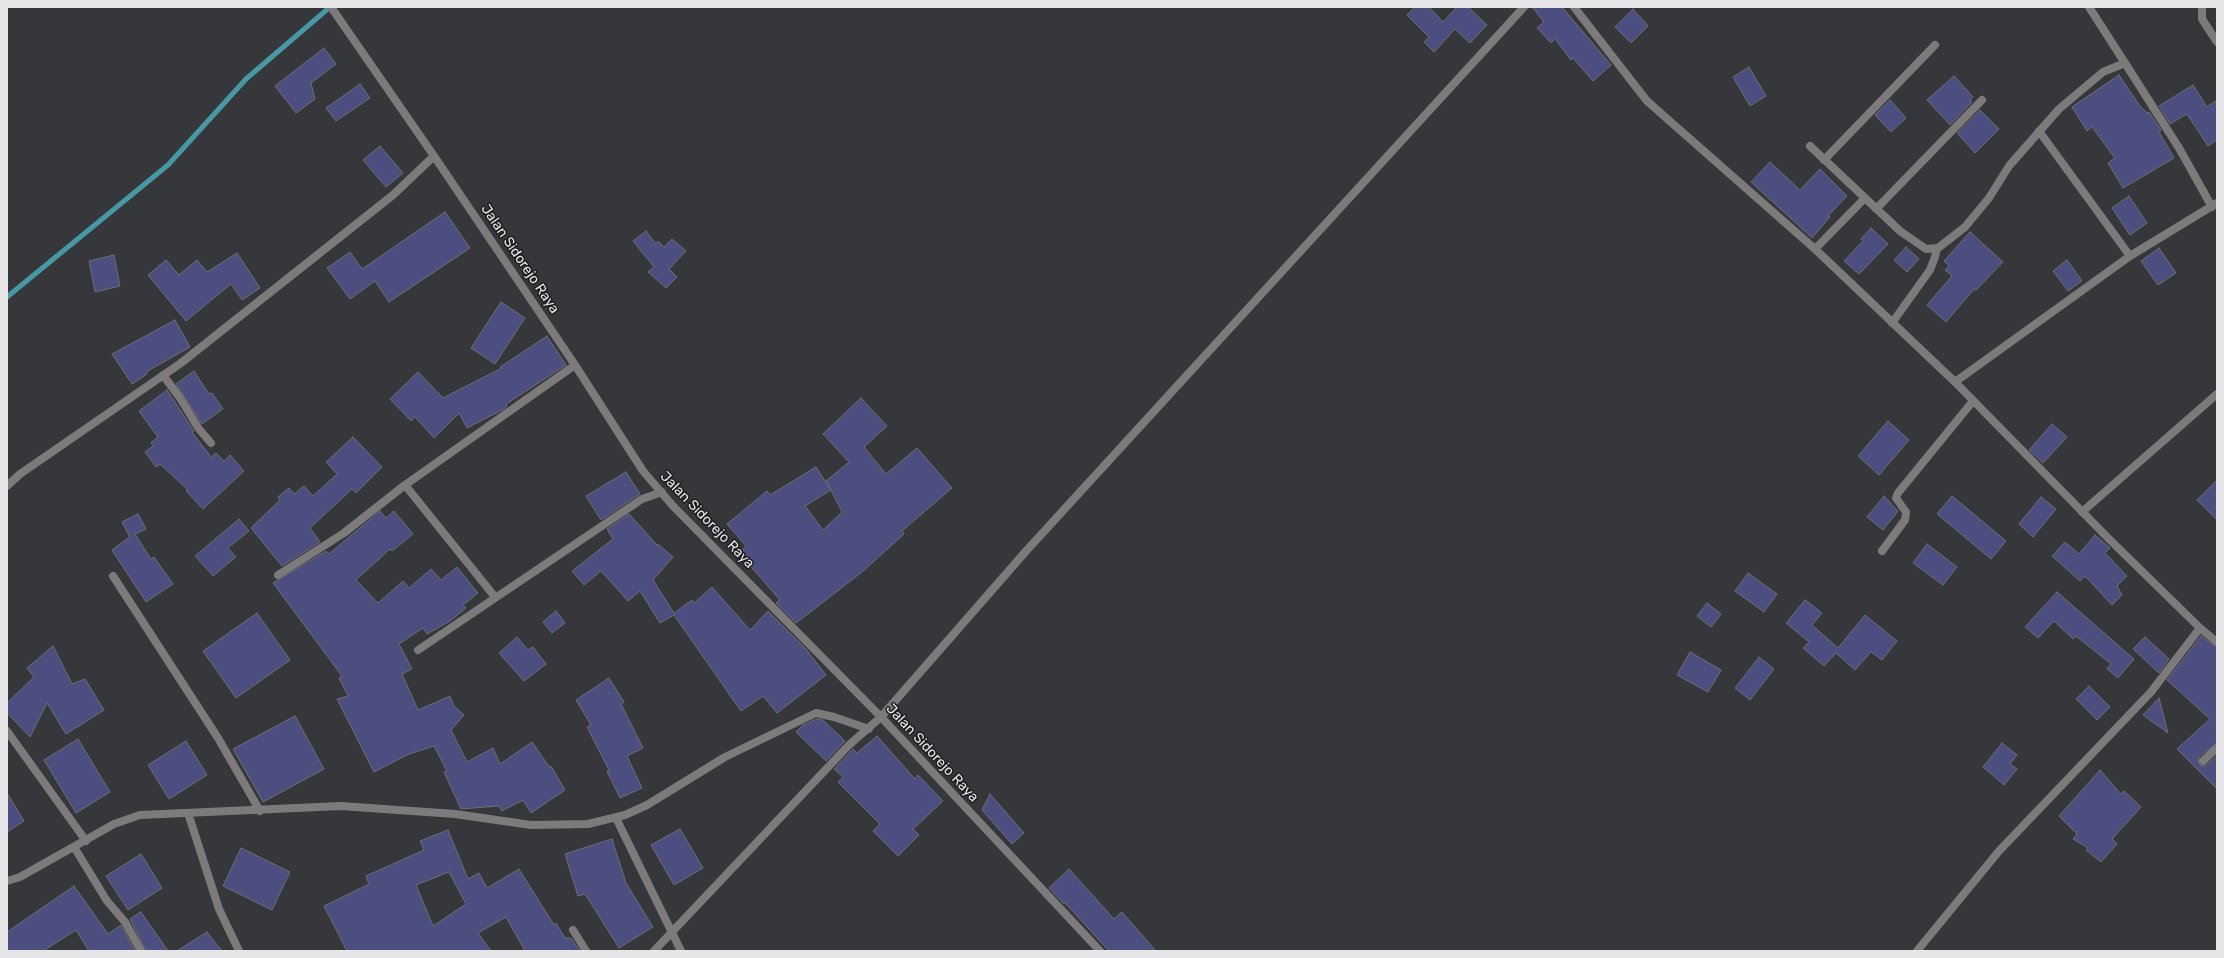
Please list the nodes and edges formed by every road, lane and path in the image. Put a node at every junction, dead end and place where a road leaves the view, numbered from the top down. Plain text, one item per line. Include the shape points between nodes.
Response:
1 (331, 7) edge
2 (1524, 7) edge
3 (1574, 7) edge
4 (2089, 7) edge
5 (2202, 7) edge
6 (2217, 42) edge
7 (1935, 45) dead end
8 (2125, 62) junction
9 (1982, 100) dead end
10 (2039, 131) junction
11 (1810, 146) dead end
12 (434, 156) junction
13 (1824, 160) junction
14 (1864, 199) junction
15 (2214, 205) edge
16 (1876, 209) junction
17 (1936, 248) junction
18 (1815, 249) junction
19 (2130, 256) junction
20 (1892, 323) junction
21 (575, 365) junction
22 (163, 375) junction
23 (1955, 382) junction
24 (2217, 394) edge
25 (1973, 401) junction
26 (211, 443) dead end
27 (406, 485) junction
28 (7, 486) edge
29 (662, 492) junction
30 (2082, 512) junction
31 (1882, 551) dead end
32 (278, 574) dead end
33 (113, 576) dead end
34 (495, 597) junction
35 (2200, 628) junction
36 (2217, 642) edge
37 (418, 650) dead end
38 (881, 717) junction
39 (869, 729) junction
40 (7, 731) edge
41 (2217, 748) edge
42 (2204, 761) dead end
43 (260, 811) junction
44 (188, 814) junction
45 (616, 818) junction
46 (86, 841) junction
47 (74, 847) junction
48 (7, 880) edge
49 (573, 930) dead end
50 (671, 933) junction
51 (141, 951) edge
52 (239, 951) edge
53 (586, 951) edge
54 (654, 951) edge
55 (681, 951) edge
56 (1100, 951) edge
57 (1917, 951) edge

1 - 12 street, Jalan Sidorejo Raya
2 - 38 street via 1027,550
3 - 18 street via 1647,101
4 - 8 street
5 - 6 street via 2202,19
7 - 13 street
8 - 10 street via 2103,72 2091,81
8 - 15 street
9 - 16 street
10 - 17 street via 2009,166 1990,198 1965,227
10 - 19 street
11 - 13 street
12 - 21 street, Jalan Sidorejo Raya
12 - 22 street via 394,195
13 - 14 street
14 - 16 street
14 - 18 street
15 - 19 street
16 - 17 street via 1917,244 1926,249
17 - 20 street via 1930,270
18 - 20 street
19 - 23 street
20 - 23 street
21 - 27 street
21 - 29 street, Jalan Sidorejo Raya via 642,471
22 - 26 street
22 - 28 street via 20,474
23 - 25 street
24 - 30 street
25 - 30 street
25 - 31 street via 1898,493 1896,498 1906,512 1905,520
27 - 32 street via 344,533
27 - 34 street
29 - 34 street via 642,499
29 - 38 street, Jalan Sidorejo Raya
30 - 35 street
33 - 43 street via 218,738
34 - 37 street
35 - 36 street
35 - 57 street via 2151,692 1998,851
38 - 39 street
38 - 56 street, Jalan Sidorejo Raya
39 - 45 street via 816,713 804,716 725,757 647,805
39 - 50 street via 849,745
40 - 46 street
41 - 42 street
43 - 44 street
43 - 45 street via 341,806 455,814 531,825 588,824
44 - 46 street via 140,815 114,824
44 - 52 street via 219,909
45 - 50 street
46 - 47 street
47 - 48 street via 20,877
47 - 51 street via 108,901 125,922
49 - 53 street
50 - 54 street
50 - 55 street

